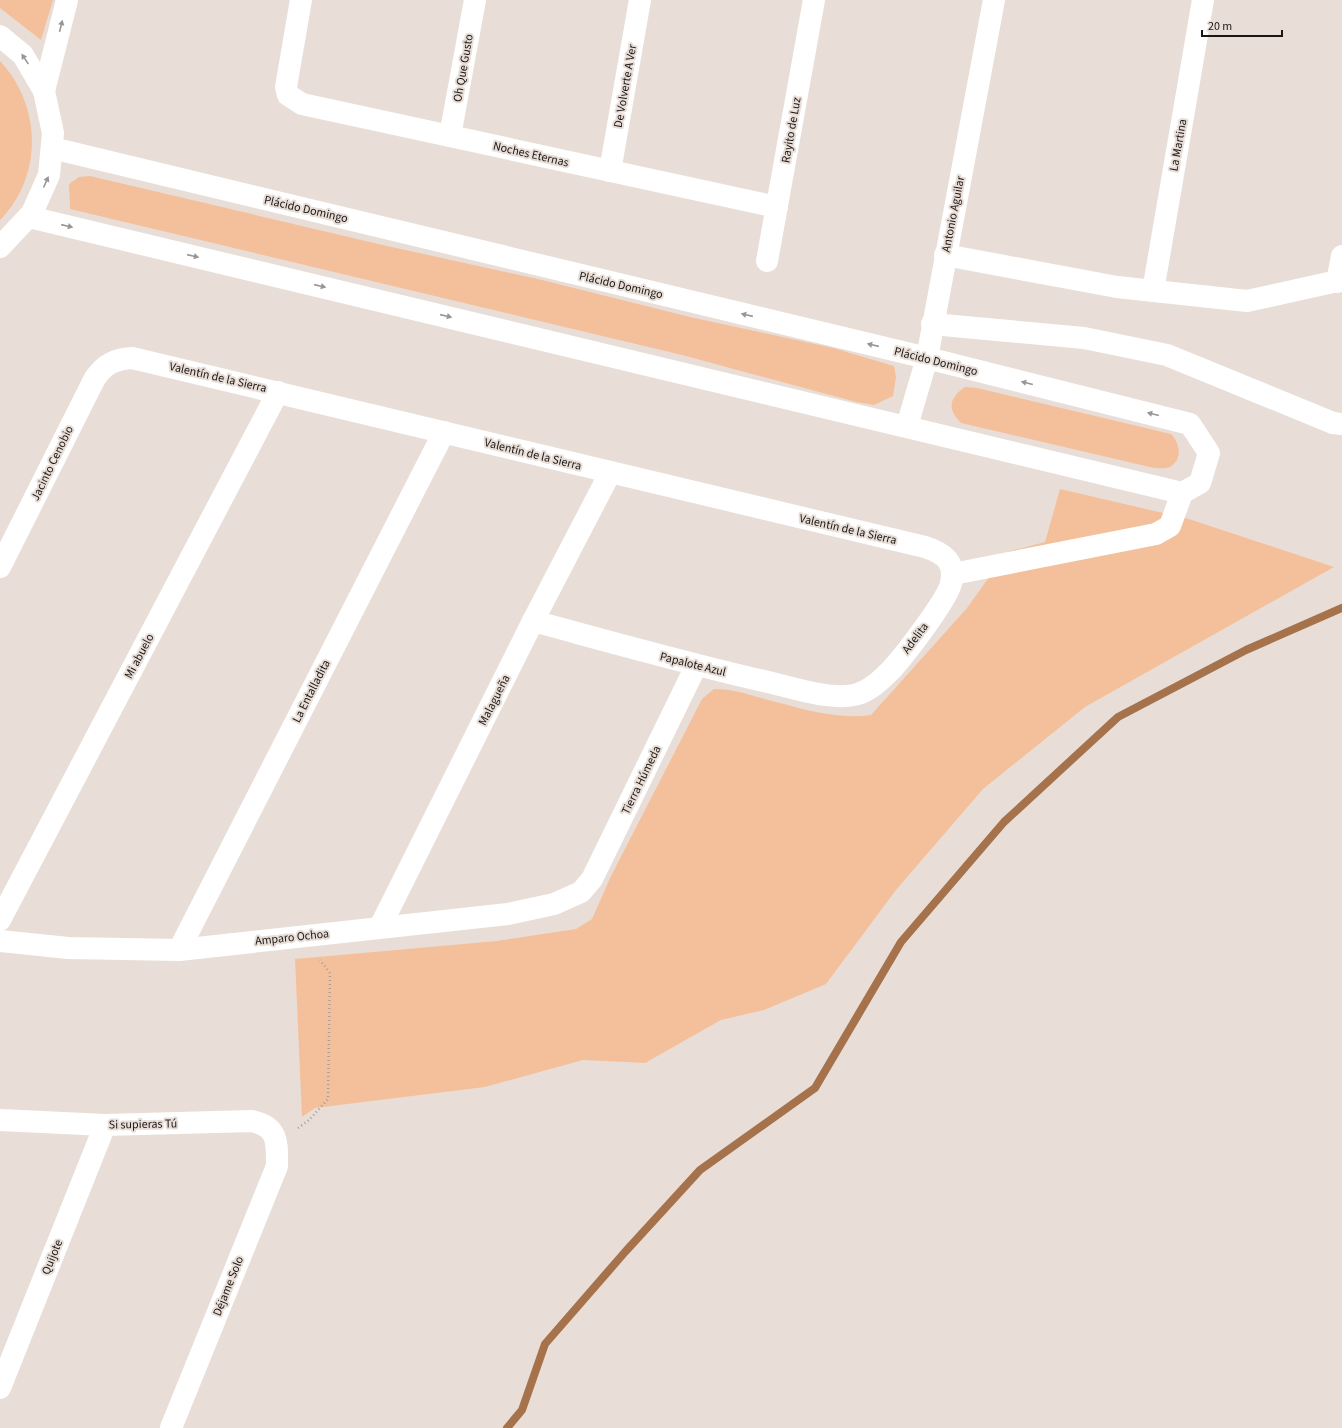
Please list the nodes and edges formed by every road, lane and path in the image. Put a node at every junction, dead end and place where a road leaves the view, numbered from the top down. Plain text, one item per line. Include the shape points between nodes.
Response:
1 (67, 0) edge
2 (301, 0) edge
3 (475, 0) edge
4 (640, 0) edge
5 (814, 0) edge
6 (994, 0) edge
7 (1203, 0) edge
8 (0, 36) edge
9 (44, 91) junction
10 (450, 136) junction
11 (52, 148) junction
12 (610, 171) junction
13 (777, 208) junction
14 (29, 217) junction
15 (1, 248) edge
16 (945, 254) junction
17 (1342, 256) edge
18 (767, 261) dead end
19 (1340, 281) edge
20 (1154, 291) junction
21 (932, 324) junction
22 (926, 358) junction
23 (109, 363) joint
24 (278, 392) junction
25 (1342, 424) edge
26 (907, 426) junction
27 (444, 432) junction
28 (610, 473) junction
29 (1182, 493) junction
30 (0, 566) edge
31 (952, 569) junction
32 (533, 621) junction
33 (696, 666) junction
34 (855, 695) joint
35 (581, 892) joint
36 (0, 920) edge
37 (380, 927) junction
38 (295, 937) junction
39 (0, 941) edge
40 (179, 950) junction
41 (0, 1120) edge
42 (105, 1125) junction
43 (277, 1141) junction
44 (0, 1388) edge
45 (171, 1428) edge

9 -> 1 street
2 - 10 street, Noches Eternas via 286,87 288,95 302,104
3 - 10 street, Oh Que Gusto
4 - 12 street, De Volverte A Ver
5 - 13 street, Rayito de Luz
6 - 16 street, Antonio Aguilar
7 - 20 street, La Martina
9 -> 8 street via 23,55
9 - 11 street via 53,132
10 - 12 street, Noches Eternas
14 -> 11 street via 50,175
22 -> 11 street, Plácido Domingo
12 - 13 street, Noches Eternas
13 - 18 street, Rayito de Luz
14 - 15 street
14 -> 26 street
16 - 20 street via 1117,287
16 - 21 street, Antonio Aguilar
17 - 19 street
19 - 20 street via 1247,301
21 - 22 street, Antonio Aguilar
21 - 25 street via 1084,338 1167,355 1333,423
22 - 26 street, Antonio Aguilar
29 -> 22 street, Plácido Domingo via 1200,483 1209,452 1190,424
23 - 24 street, Valentín de la Sierra via 120,359 143,360
23 - 30 street, Jacinto Cenobio via 101,370 83,400
24 - 27 street, Valentín de la Sierra
24 - 36 street, Mi abuelo
26 - 29 street
27 - 28 street, Valentín de la Sierra
27 - 40 street, La Entalladita
28 - 31 street, Valentín de la Sierra via 925,547 945,556
28 - 32 street, Malagueña
29 - 31 street via 1170,526 1156,534
31 - 34 street, Adelita via 947,596 892,669 872,688
32 - 33 street, Papalote Azul
32 - 37 street, Malagueña
33 - 34 street, Papalote Azul via 810,692 836,696
33 - 35 street, Tierra Húmeda via 605,856
35 - 37 street, Amparo Ochoa via 554,904 516,912
37 - 38 street, Amparo Ochoa
38 - 40 street, Amparo Ochoa
38 - 43 path via 314,952 330,973 328,1099 309,1120
39 - 40 street, Amparo Ochoa via 68,948
41 - 42 street, Si supieras Tú
42 - 43 street, Si supieras Tú via 252,1121 262,1123 271,1130
42 - 44 street, Quijote
43 - 45 street, Déjame Solo via 277,1166

